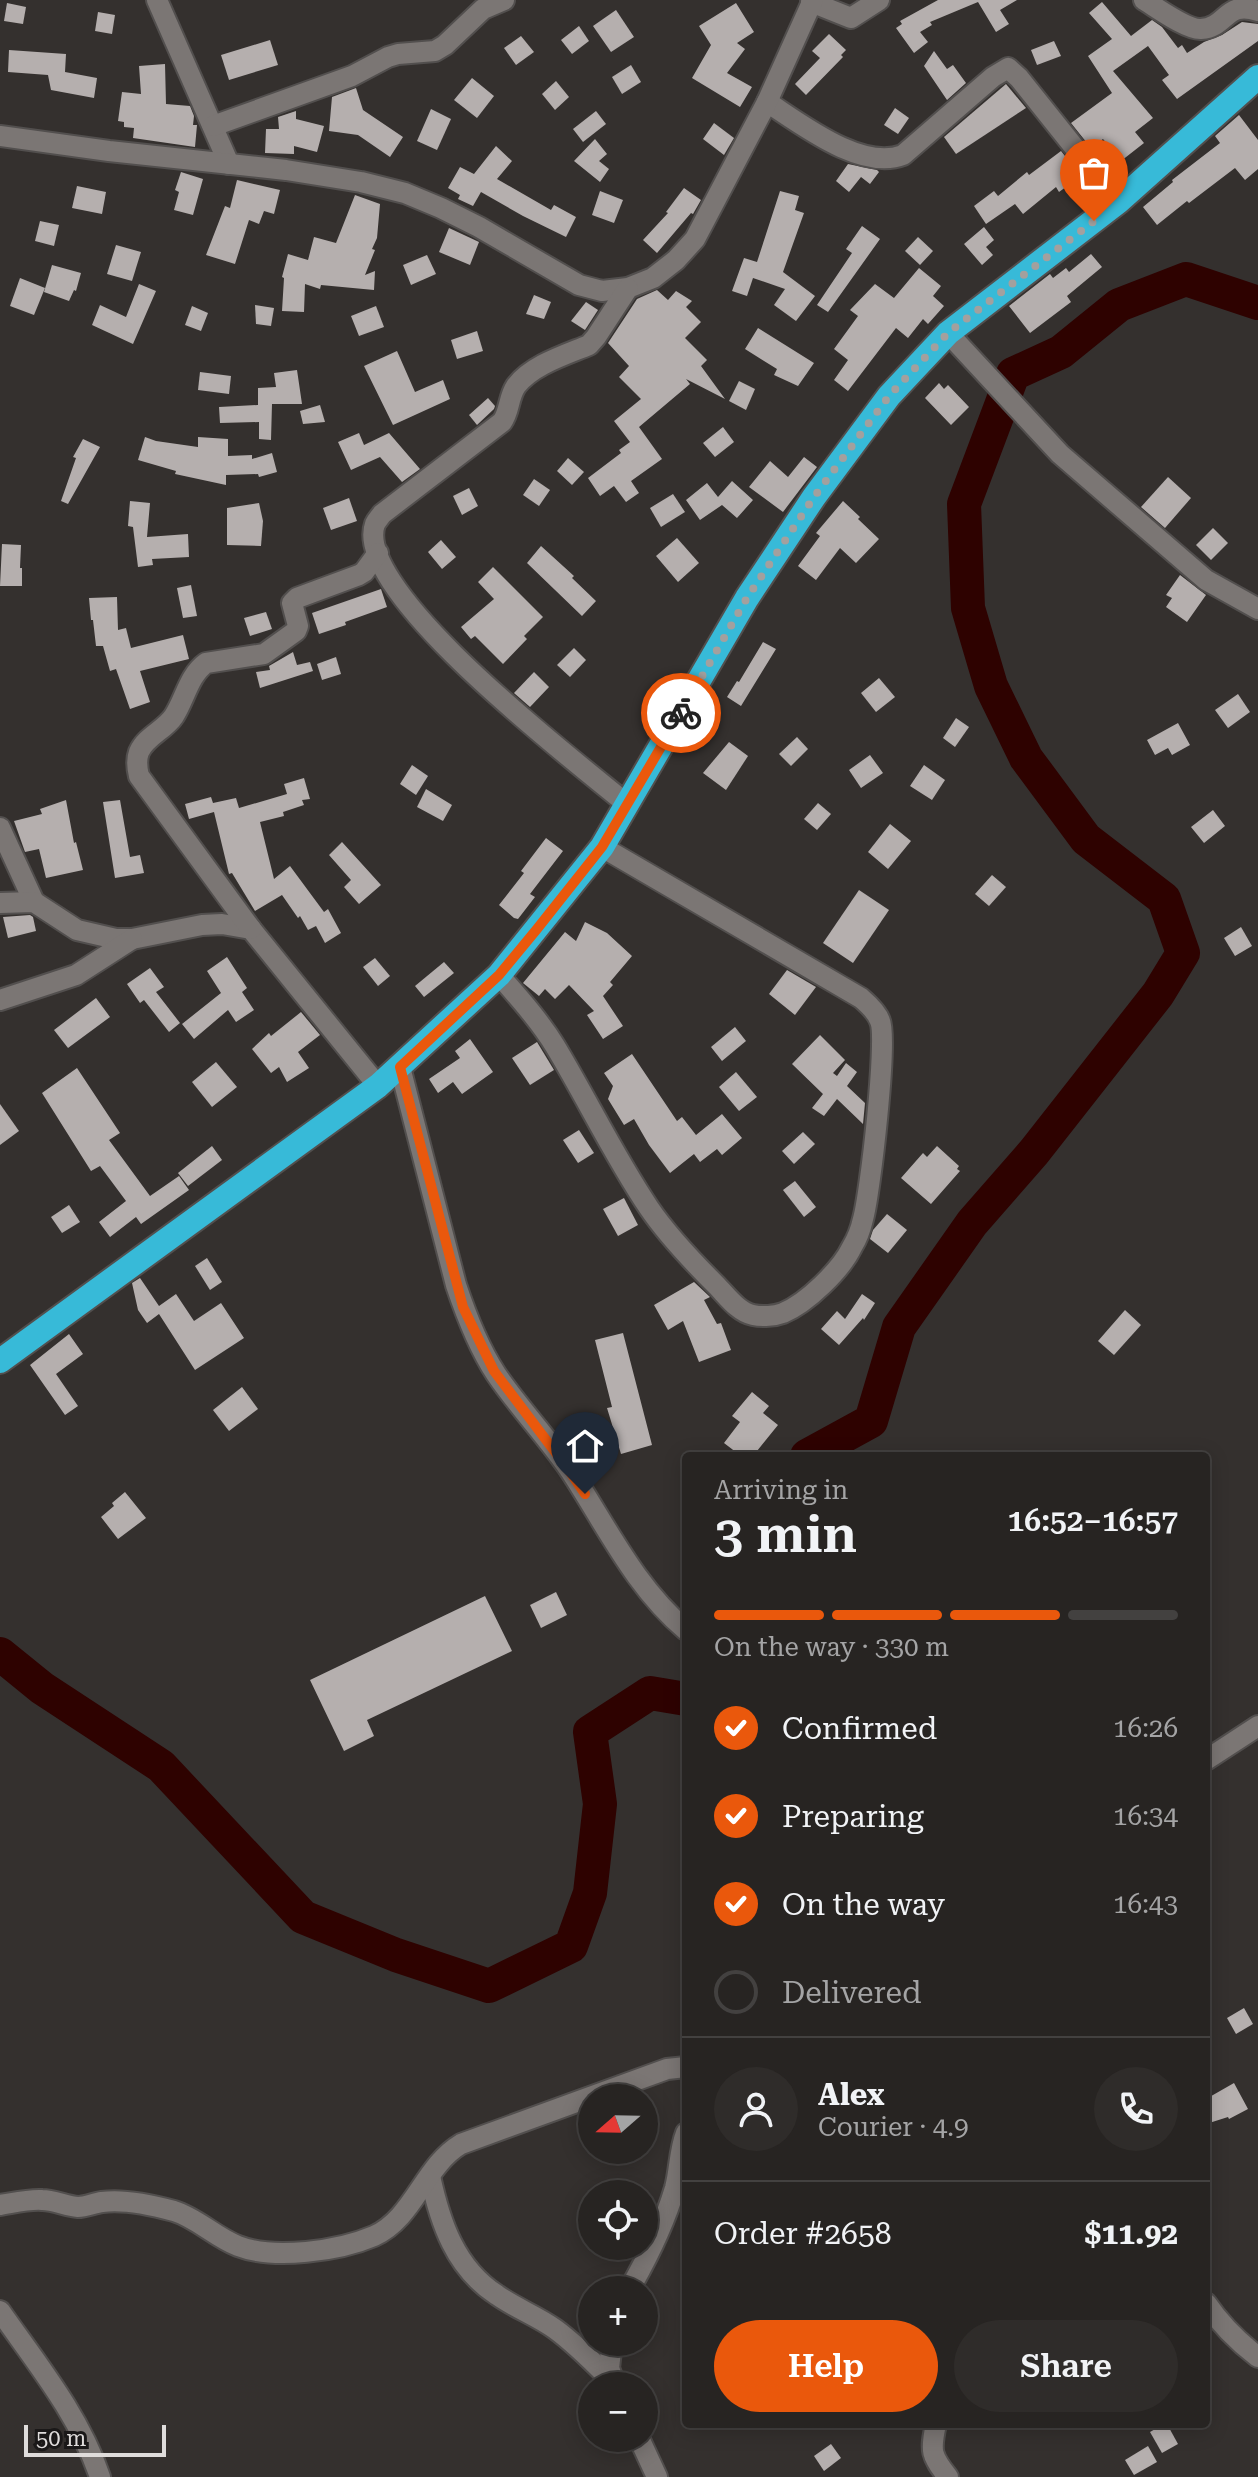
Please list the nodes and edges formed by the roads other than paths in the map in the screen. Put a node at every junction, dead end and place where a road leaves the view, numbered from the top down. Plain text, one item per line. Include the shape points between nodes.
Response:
1 (157, 0) edge
2 (504, 0) edge
3 (879, 0) edge
4 (1144, 0) edge
5 (812, 1) edge
6 (1258, 11) edge
7 (1258, 77) edge
8 (767, 102) junction
9 (213, 126) junction
10 (0, 136) edge
11 (229, 164) junction
12 (1118, 202) junction
13 (628, 288) junction
14 (948, 333) junction
15 (378, 553) junction
16 (1258, 609) edge
17 (628, 805) junction
18 (0, 828) edge
19 (602, 847) junction
20 (34, 902) junction
21 (0, 903) edge
22 (251, 929) junction
23 (132, 939) junction
24 (499, 975) junction
25 (0, 1000) edge
26 (400, 1067) junction
27 (378, 1086) junction
28 (0, 1361) edge
29 (682, 1626) edge
30 (1258, 1726) edge
31 (1210, 1757) edge
32 (682, 2067) edge
33 (682, 2143) edge
34 (430, 2176) junction
35 (0, 2205) edge
36 (636, 2276) edge
37 (1210, 2309) edge
38 (0, 2311) edge
39 (1258, 2357) edge
40 (602, 2372) edge
41 (935, 2428) edge
42 (645, 2452) edge
43 (100, 2477) edge
44 (657, 2477) edge
45 (948, 2477) edge

1 - 9 street
2 - 9 street via 483,9 435,51 398,54
3 - 5 street via 851,18
4 - 6 street via 1195,29 1211,27 1239,6
5 - 8 street
7 - 12 highway
8 - 12 street via 837,146 892,159 1008,68
8 - 13 street via 695,239 653,278
9 - 11 street
10 - 11 street
11 - 13 street via 405,193 479,227 579,285 602,291
12 - 14 highway
13 - 15 street via 589,345 526,376 515,388 502,422 382,514 375,525
14 - 16 street via 1060,454 1206,580
14 - 17 highway via 889,396 814,497 747,598
15 - 17 street via 418,618 480,682
15 - 22 street via 359,575 297,598 292,603 296,631 264,654 206,663 198,669 175,715 139,753 139,776
17 - 19 highway
18 - 20 street
19 - 24 highway
19 - 24 street via 861,998 880,1021 877,1110 864,1218 837,1271 783,1313 751,1315 737,1307 651,1211 555,1046
20 - 21 street
20 - 23 street via 77,930
22 - 23 street via 202,925
22 - 27 street
23 - 25 street via 76,975
24 - 26 highway
26 - 27 highway
26 - 29 street via 456,1285 494,1371 568,1469 643,1585
27 - 28 highway
30 - 31 street
32 - 34 street via 461,2144
33 - 36 street via 675,2189
34 - 35 street via 388,2228 307,2253 237,2245 176,2211 123,2202 79,2207 43,2199
34 - 40 street via 447,2234 476,2279 554,2328
37 - 39 street
38 - 43 street via 59,2394
41 - 45 street via 932,2453
42 - 44 street

